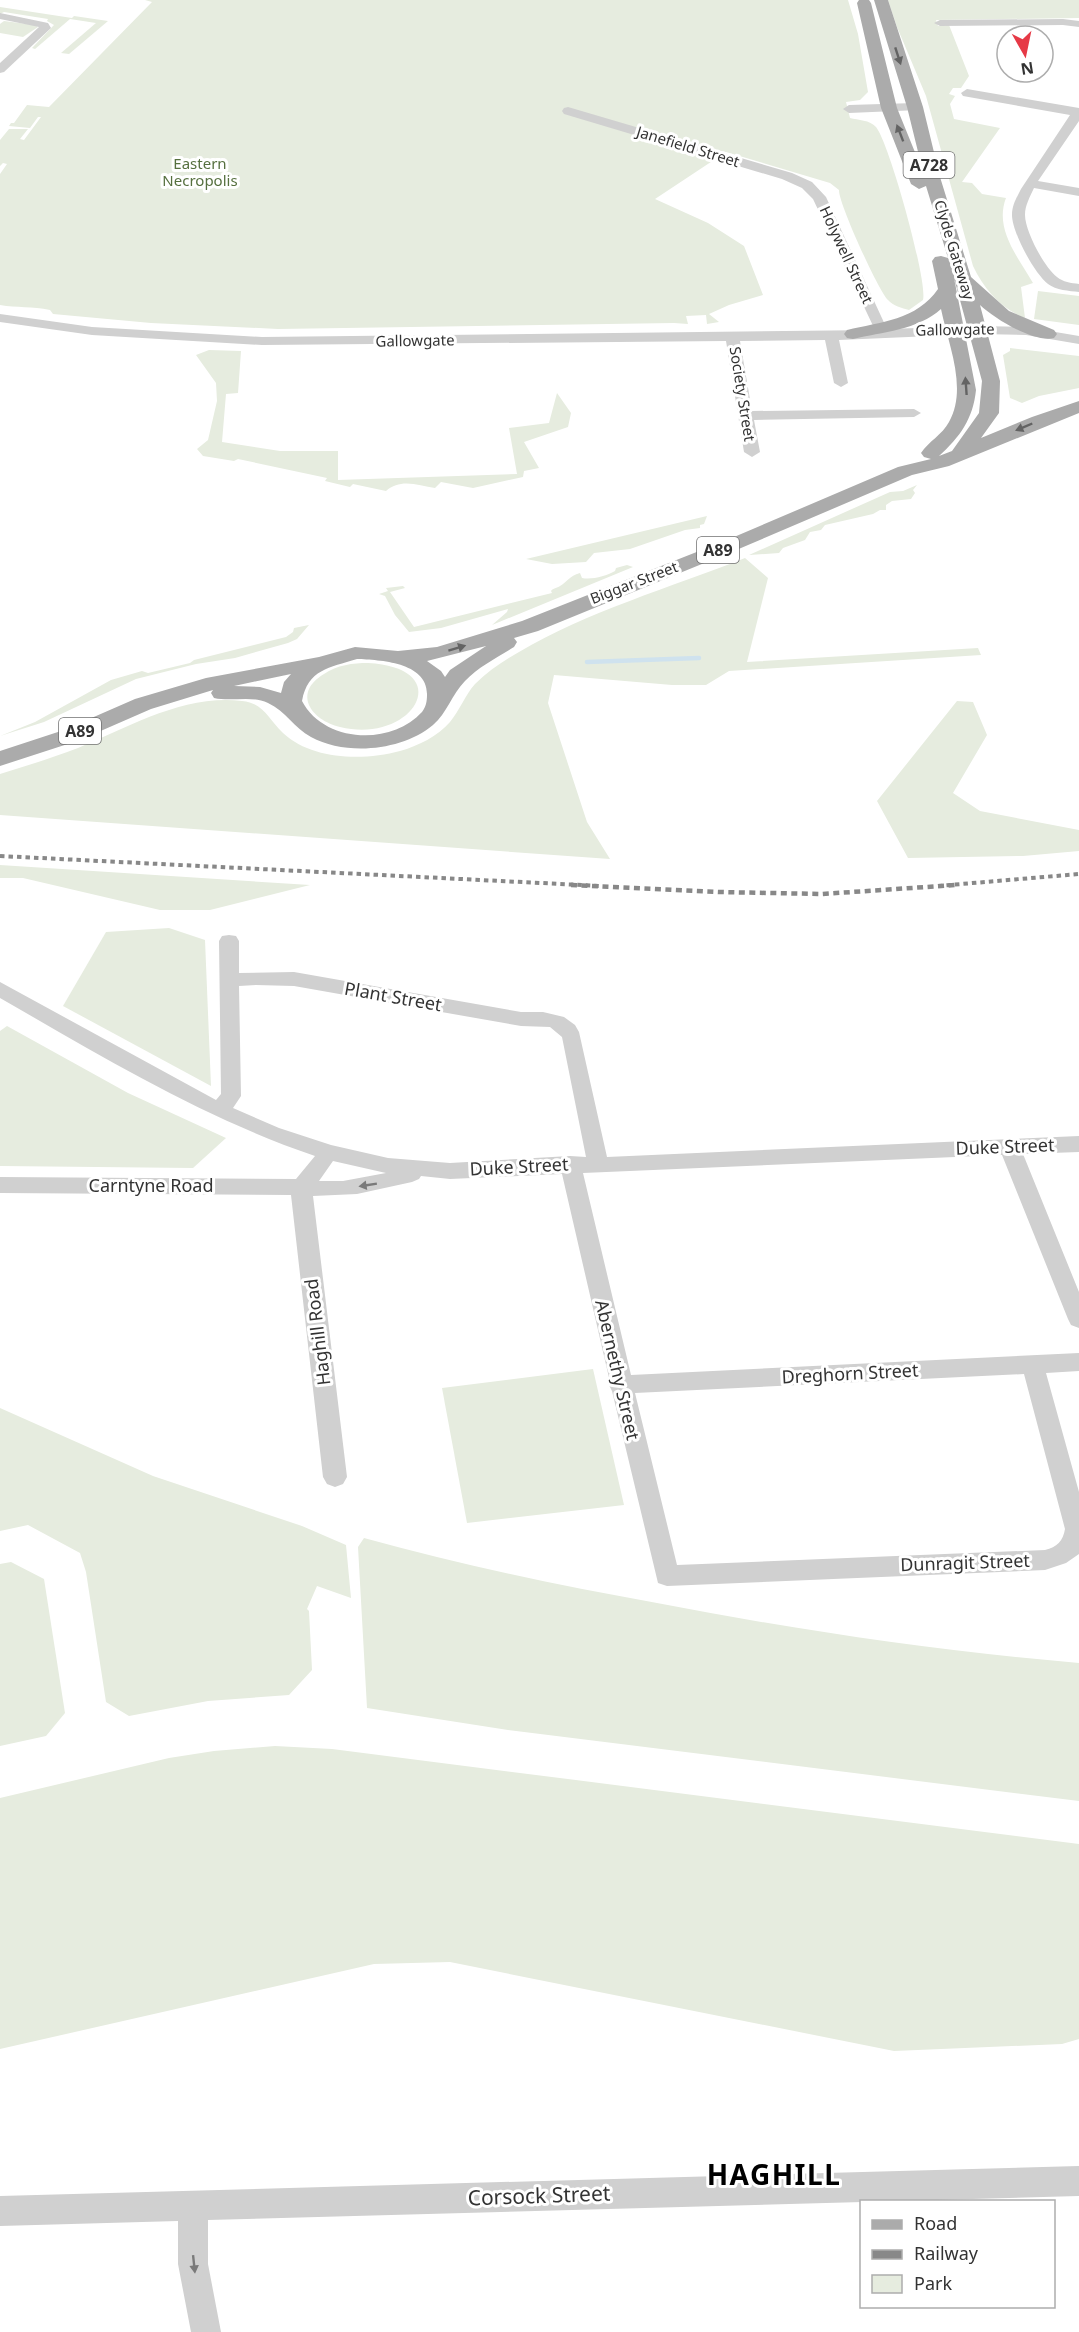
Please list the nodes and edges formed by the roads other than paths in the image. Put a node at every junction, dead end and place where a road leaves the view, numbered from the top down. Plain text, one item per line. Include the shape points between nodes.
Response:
1 (864, 0) edge
2 (881, 0) edge
3 (0, 16) edge
4 (1008, 22) joint
5 (940, 23) dead end
6 (1079, 24) edge
7 (0, 69) edge
8 (967, 93) dead end
9 (915, 107) junction
10 (890, 108) junction
11 (849, 109) dead end
12 (568, 111) dead end
13 (1079, 112) edge
14 (1073, 131) edge
15 (1031, 184) junction
16 (807, 185) joint
17 (1079, 192) edge
18 (960, 273) junction
19 (946, 288) junction
20 (1079, 288) edge
21 (0, 318) edge
22 (881, 328) junction
23 (853, 334) junction
24 (1048, 334) junction
25 (956, 335) junction
26 (979, 335) junction
27 (732, 336) junction
28 (831, 336) junction
29 (1079, 340) edge
30 (1079, 351) edge
31 (841, 383) dead end
32 (1079, 394) edge
33 (1079, 408) edge
34 (914, 412) dead end
35 (744, 416) junction
36 (981, 429) junction
37 (752, 452) dead end
38 (930, 454) junction
39 (955, 456) junction
40 (905, 471) junction
41 (530, 626) junction
42 (400, 657) junction
43 (323, 662) junction
44 (159, 699) junction
45 (439, 699) junction
46 (292, 710) junction
47 (0, 759) edge
48 (229, 941) dead end
49 (229, 980) junction
50 (0, 989) edge
51 (219, 1110) junction
52 (1079, 1143) edge
53 (1009, 1146) junction
54 (327, 1154) junction
55 (598, 1163) junction
56 (570, 1164) junction
57 (424, 1170) junction
58 (0, 1185) edge
59 (301, 1187) junction
60 (1079, 1319) edge
61 (1079, 1362) edge
62 (1033, 1365) junction
63 (620, 1385) junction
64 (334, 1477) dead end
65 (666, 1576) joint
66 (1079, 2181) edge
67 (193, 2206) junction
68 (0, 2211) edge
69 (206, 2332) edge

1 - 10 main road, Clyde Gateway / A728
2 -> 9 main road, Clyde Gateway / A728
3 - 7 street via 37,22 45,28
4 - 5 street
4 - 6 street
8 - 13 street via 1007,106
9 - 10 street
9 - 18 main road, Clyde Gateway / A728
10 - 11 street
19 -> 10 main road, Clyde Gateway / A728 via 923,193
12 - 16 street, Janefield Street
13 - 14 street
14 - 15 street
15 - 17 street
15 - 20 street via 1018,208 1020,228 1050,282
16 - 22 street, Holywell Street via 819,197
18 - 24 main road via 995,310
18 - 26 main road, Clyde Gateway / A728
19 - 22 main road via 925,314
19 - 25 main road, Clyde Gateway / A728
21 - 27 street, Gallowgate via 104,332 262,341
22 - 23 main road
23 - 25 street, Gallowgate
23 - 28 street, Gallowgate
24 - 26 street, Gallowgate via 1026,331
24 - 29 street, Gallowgate
25 - 26 street, Gallowgate
25 - 28 street, Gallowgate via 910,341
38 -> 25 main road, Clyde Gateway / A728 via 951,436 964,407 966,382
26 - 30 street, Gallowgate
26 - 36 main road, Clyde Gateway / A728 via 991,381 989,413
27 - 28 street, Gallowgate
27 - 35 street, Society Street
28 - 31 street
32 - 36 main road, Biggar Street / A89 via 1034,404
33 -> 39 main road, Biggar Street / A89
34 - 35 street via 847,410
35 - 37 street, Society Street
36 - 38 main road, Biggar Street / A89
36 - 39 main road, Clyde Gateway / A728
38 - 40 main road, Biggar Street / A89
39 - 40 main road, Biggar Street / A89
40 - 41 main road, Biggar Street / A89
42 -> 41 main road, Biggar Street / A89 via 439,653
41 - 45 main road, Biggar Street / A89 via 471,665
42 - 43 main road via 355,653
42 - 45 main road via 429,674
43 - 44 main road, A89 via 214,683
43 - 46 main road via 297,679 291,691
44 - 46 main road, A89 via 248,692 275,698
44 - 47 main road, A89
45 - 46 main road via 420,725 388,738 368,741 349,741 320,733 306,726
48 - 49 street
49 - 51 street via 231,1096
49 - 55 street, Plant Street via 294,979 521,1019 555,1021 572,1037
50 - 51 street, Duke Street
51 - 54 street, Duke Street
52 - 53 street, Duke Street
53 - 55 street, Duke Street
53 - 60 street
54 - 57 street, Duke Street
54 - 59 street
55 - 56 street, Duke Street
56 - 57 street, Duke Street
56 - 63 street, Abernethy Street
57 -> 59 street, Carntyne Road via 349,1188 319,1191
58 - 59 street, Carntyne Road
59 - 64 street, Haghill Road
61 - 62 street, Dreghorn Street
62 - 63 street, Dreghorn Street
62 - 65 street, Dunragit Street via 1077,1529 1069,1550 1059,1557
63 - 65 street, Abernethy Street
66 - 67 street, Corsock Street
67 - 68 street, Corsock Street
67 -> 69 street via 193,2264

